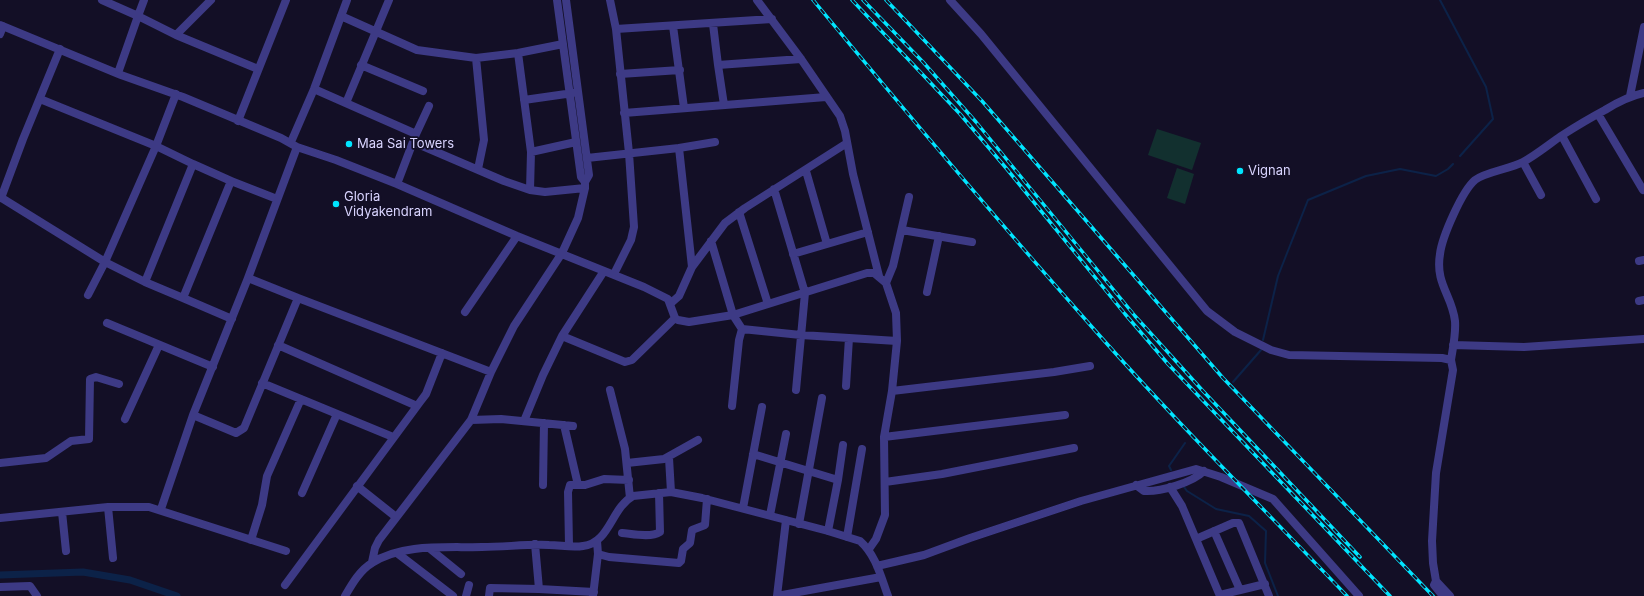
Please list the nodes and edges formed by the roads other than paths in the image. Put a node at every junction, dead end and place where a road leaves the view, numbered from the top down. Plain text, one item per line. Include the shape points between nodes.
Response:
1 (102, 0) edge
2 (144, 0) edge
3 (211, 0) edge
4 (286, 0) edge
5 (347, 0) edge
6 (389, 0) edge
7 (557, 0) edge
8 (566, 0) edge
9 (610, 0) edge
10 (757, 0) edge
11 (950, 0) edge
12 (138, 16) junction
13 (341, 16) junction
14 (772, 19) junction
15 (713, 24) junction
16 (673, 26) junction
17 (1644, 27) edge
18 (1, 28) edge
19 (616, 29) junction
20 (376, 30) junction
21 (176, 35) junction
22 (563, 44) junction
23 (60, 49) junction
24 (518, 53) junction
25 (476, 58) junction
26 (801, 59) junction
27 (361, 65) junction
28 (718, 65) junction
29 (258, 69) junction
30 (680, 70) junction
31 (118, 73) junction
32 (620, 74) junction
33 (314, 89) junction
34 (423, 91) dead end
35 (578, 92) junction
36 (569, 93) junction
37 (1644, 93) edge
38 (176, 94) junction
39 (1630, 96) junction
40 (826, 97) junction
41 (40, 99) junction
42 (524, 100) junction
43 (346, 103) junction
44 (724, 105) junction
45 (429, 106) dead end
46 (684, 108) junction
47 (624, 113) junction
48 (1598, 114) junction
49 (238, 121) junction
50 (416, 134) junction
51 (1562, 136) junction
52 (413, 142) junction
53 (576, 142) junction
54 (714, 142) dead end
55 (847, 143) junction
56 (294, 144) junction
57 (156, 146) junction
58 (679, 148) junction
59 (531, 152) junction
60 (629, 153) junction
61 (587, 158) junction
62 (1523, 162) junction
63 (193, 164) junction
64 (478, 169) junction
65 (806, 171) junction
66 (231, 181) junction
67 (397, 184) junction
68 (585, 185) junction
69 (774, 189) junction
70 (530, 190) junction
71 (1643, 190) edge
72 (1541, 195) dead end
73 (0, 197) edge
74 (908, 197) dead end
75 (277, 199) junction
76 (1596, 199) dead end
77 (739, 212) junction
78 (902, 230) junction
79 (868, 232) junction
80 (517, 236) junction
81 (939, 236) junction
82 (711, 241) junction
83 (972, 242) dead end
84 (827, 244) junction
85 (562, 253) junction
86 (793, 254) junction
87 (105, 262) junction
88 (692, 267) junction
89 (604, 271) junction
90 (614, 274) junction
91 (879, 276) junction
92 (248, 278) junction
93 (145, 282) junction
94 (886, 283) junction
95 (927, 292) dead end
96 (804, 293) junction
97 (88, 296) dead end
98 (183, 298) junction
99 (298, 298) junction
100 (671, 303) junction
101 (768, 304) junction
102 (465, 312) dead end
103 (733, 315) junction
104 (675, 318) junction
105 (232, 319) junction
106 (107, 323) dead end
107 (742, 329) junction
108 (801, 335) junction
109 (562, 336) junction
110 (849, 338) junction
111 (1644, 339) edge
112 (897, 341) junction
113 (160, 345) junction
114 (278, 345) junction
115 (1453, 345) junction
116 (442, 353) junction
117 (1451, 360) junction
118 (1090, 366) dead end
119 (213, 367) junction
120 (491, 372) junction
121 (262, 383) junction
122 (119, 384) dead end
123 (846, 386) dead end
124 (610, 390) dead end
125 (796, 390) dead end
126 (892, 390) junction
127 (822, 398) dead end
128 (301, 399) junction
129 (417, 406) junction
130 (732, 406) dead end
131 (762, 407) dead end
132 (337, 414) junction
133 (193, 415) junction
134 (1065, 415) dead end
135 (125, 419) dead end
136 (471, 420) junction
137 (524, 421) junction
138 (544, 423) junction
139 (564, 425) junction
140 (573, 426) dead end
141 (786, 434) dead end
142 (393, 437) junction
143 (884, 437) junction
144 (698, 440) dead end
145 (843, 445) dead end
146 (1074, 448) dead end
147 (862, 449) dead end
148 (753, 454) junction
149 (669, 458) junction
150 (780, 462) junction
151 (0, 463) edge
152 (627, 463) junction
153 (810, 471) junction
154 (1204, 471) junction
155 (629, 480) junction
156 (838, 480) junction
157 (884, 482) junction
158 (543, 485) dead end
159 (578, 485) junction
160 (1136, 485) junction
161 (357, 486) junction
162 (1170, 487) junction
163 (671, 492) junction
164 (302, 493) dead end
165 (659, 493) junction
166 (630, 498) junction
167 (707, 499) junction
168 (108, 507) junction
169 (743, 508) junction
170 (161, 509) junction
171 (62, 512) junction
172 (770, 515) junction
173 (396, 517) junction
174 (0, 518) edge
175 (786, 520) junction
176 (799, 524) junction
177 (828, 531) junction
178 (1214, 531) junction
179 (622, 533) dead end
180 (847, 537) junction
181 (1196, 539) junction
182 (251, 540) junction
183 (597, 541) junction
184 (535, 544) junction
185 (569, 545) junction
186 (429, 548) junction
187 (869, 549) junction
188 (66, 551) dead end
189 (286, 551) dead end
190 (397, 553) junction
191 (598, 554) junction
192 (113, 558) dead end
193 (372, 562) junction
194 (877, 566) junction
195 (461, 574) dead end
196 (881, 577) junction
197 (1436, 581) junction
198 (1265, 584) junction
199 (285, 585) dead end
200 (469, 585) dead end
201 (0, 588) edge
202 (539, 589) junction
203 (1240, 590) junction
204 (594, 594) edge
205 (37, 596) edge
206 (345, 596) edge
207 (453, 596) edge
208 (466, 596) edge
209 (489, 596) edge
210 (888, 596) edge
211 (1220, 596) edge
212 (1269, 596) edge
213 (1359, 596) edge
214 (1443, 596) edge
215 (1450, 596) edge

1 - 12 street
2 - 12 street
3 - 21 street
4 - 29 street
5 - 13 street
6 - 20 street
7 - 22 street
8 - 35 street
9 - 19 street
10 - 14 street
11 - 117 street via 981,34 1216,319 1271,350 1289,355
12 - 21 street
12 - 31 street
13 - 20 street
13 - 33 street
14 - 15 street
14 - 26 street
15 - 16 street
15 - 28 street
16 - 19 street
16 - 30 street
17 - 39 street
18 - 23 street
19 - 32 street
20 - 25 street via 417,50
20 - 27 street
21 - 29 street
22 - 24 street
22 - 36 street
23 - 31 street
23 - 41 street
24 - 25 street
24 - 42 street
25 - 64 street via 484,140
26 - 28 street
26 - 40 street
27 - 34 street
27 - 43 street
28 - 44 street
29 - 49 street
30 - 32 street
30 - 46 street
31 - 38 street
32 - 47 street
33 - 43 street
33 - 56 street
35 - 36 street
35 - 61 street
36 - 42 street
36 - 53 street
37 - 39 street
38 - 49 street
38 - 57 street
39 - 48 street
40 - 44 street
40 - 55 street via 840,116
41 - 57 street
41 - 73 street
42 - 59 street
43 - 50 street
44 - 46 street
45 - 50 street
46 - 47 street
47 - 60 street
48 - 51 street
48 - 71 street
49 - 56 street
50 - 52 street
51 - 62 street
51 - 76 street
52 - 64 street
52 - 67 street
53 - 59 street
53 - 68 street via 581,177
54 - 58 street
55 - 65 street
55 - 79 street via 852,174
56 - 67 street
56 - 75 street
57 - 63 street
57 - 87 street
58 - 60 street
58 - 88 street
59 - 70 street
60 - 61 street
60 - 90 street via 633,234
61 - 68 street via 589,175
62 - 72 street
62 - 115 street via 1474,181 1448,228 1440,254 1439,272 1455,321
63 - 66 street
63 - 93 street
64 - 70 street
65 - 69 street
65 - 84 street
66 - 75 street
66 - 98 street
67 - 80 street
68 - 70 street via 545,192
68 - 85 street via 578,218
69 - 77 street
69 - 86 street
73 - 87 street
74 - 78 street
75 - 92 street
77 - 82 street via 725,223
77 - 101 street
78 - 81 street
78 - 94 street via 894,266
79 - 84 street
79 - 91 street
80 - 85 street
80 - 102 street
81 - 83 street
81 - 95 street
82 - 88 street
82 - 103 street
84 - 86 street
85 - 89 street
85 - 120 street via 514,326
86 - 96 street
87 - 93 street
87 - 97 street
88 - 100 street via 680,296
89 - 90 street
89 - 109 street
90 - 100 street via 665,296
91 - 94 street
91 - 96 street via 867,273
92 - 99 street
92 - 105 street
93 - 98 street
94 - 112 street via 896,313
96 - 101 street
96 - 108 street
98 - 105 street
99 - 114 street
99 - 116 street
100 - 104 street
101 - 103 street
103 - 104 street via 689,322
103 - 107 street
104 - 109 street via 632,360 625,362
105 - 119 street
106 - 113 street
107 - 108 street
107 - 130 street
108 - 110 street
108 - 125 street
109 - 137 street
110 - 112 street
110 - 123 street
111 - 115 street via 1524,346
112 - 126 street
113 - 119 street
113 - 135 street
114 - 121 street
114 - 129 street
115 - 117 street
116 - 120 street
116 - 129 street via 426,394
117 - 197 street via 1453,370 1436,473 1432,541
118 - 126 street
119 - 133 street
120 - 136 street
121 - 128 street
121 - 133 street via 244,428 240,432 232,432
122 - 151 street via 96,377 90,380 88,439 71,441 46,458
124 - 152 street
126 - 143 street
127 - 153 street
128 - 132 street
128 - 182 street via 267,476 262,505
129 - 142 street
131 - 148 street
132 - 142 street
132 - 164 street
133 - 170 street
134 - 143 street
136 - 137 street
136 - 173 street
137 - 138 street
138 - 139 street
138 - 158 street
139 - 140 street
139 - 159 street
141 - 150 street
142 - 161 street
143 - 157 street
144 - 149 street
145 - 156 street
146 - 157 street via 958,471
147 - 180 street
148 - 150 street
148 - 169 street
149 - 152 street
149 - 163 street
150 - 153 street
150 - 172 street
152 - 155 street
153 - 156 street
153 - 176 street
154 - 160 street via 1196,469
154 - 162 street via 1196,478
154 - 213 street via 1272,499
155 - 159 street via 604,479
155 - 166 street
156 - 177 street
157 - 187 street via 885,516
159 - 185 street via 570,485 568,492
160 - 162 street via 1144,491
160 - 194 street via 1081,501 924,555
161 - 173 street
161 - 199 street
162 - 181 street via 1182,506
163 - 165 street
163 - 167 street
165 - 166 street
165 - 179 street via 660,532
166 - 183 street
167 - 169 street
167 - 191 street via 705,525 692,530 690,544 683,549 679,563
168 - 170 street via 140,506
168 - 171 street
168 - 192 street
169 - 172 street
170 - 182 street
171 - 174 street
171 - 188 street
172 - 175 street
173 - 193 street via 379,540
175 - 176 street
175 - 196 street via 777,596
176 - 177 street
177 - 180 street
178 - 181 street
178 - 198 street via 1239,523
178 - 203 street
180 - 187 street via 860,541
181 - 211 street
182 - 189 street
183 - 185 street via 583,546
183 - 191 street
184 - 185 street
184 - 186 street
184 - 202 street
186 - 190 street
186 - 195 street
187 - 194 street
190 - 193 street
190 - 207 street
191 - 204 street
193 - 206 street
194 - 196 street
196 - 210 street
197 - 214 street via 1435,588
197 - 215 street
198 - 203 street
198 - 212 street
200 - 208 street
201 - 205 street via 30,586
202 - 204 street
202 - 209 street via 490,588
203 - 211 street

